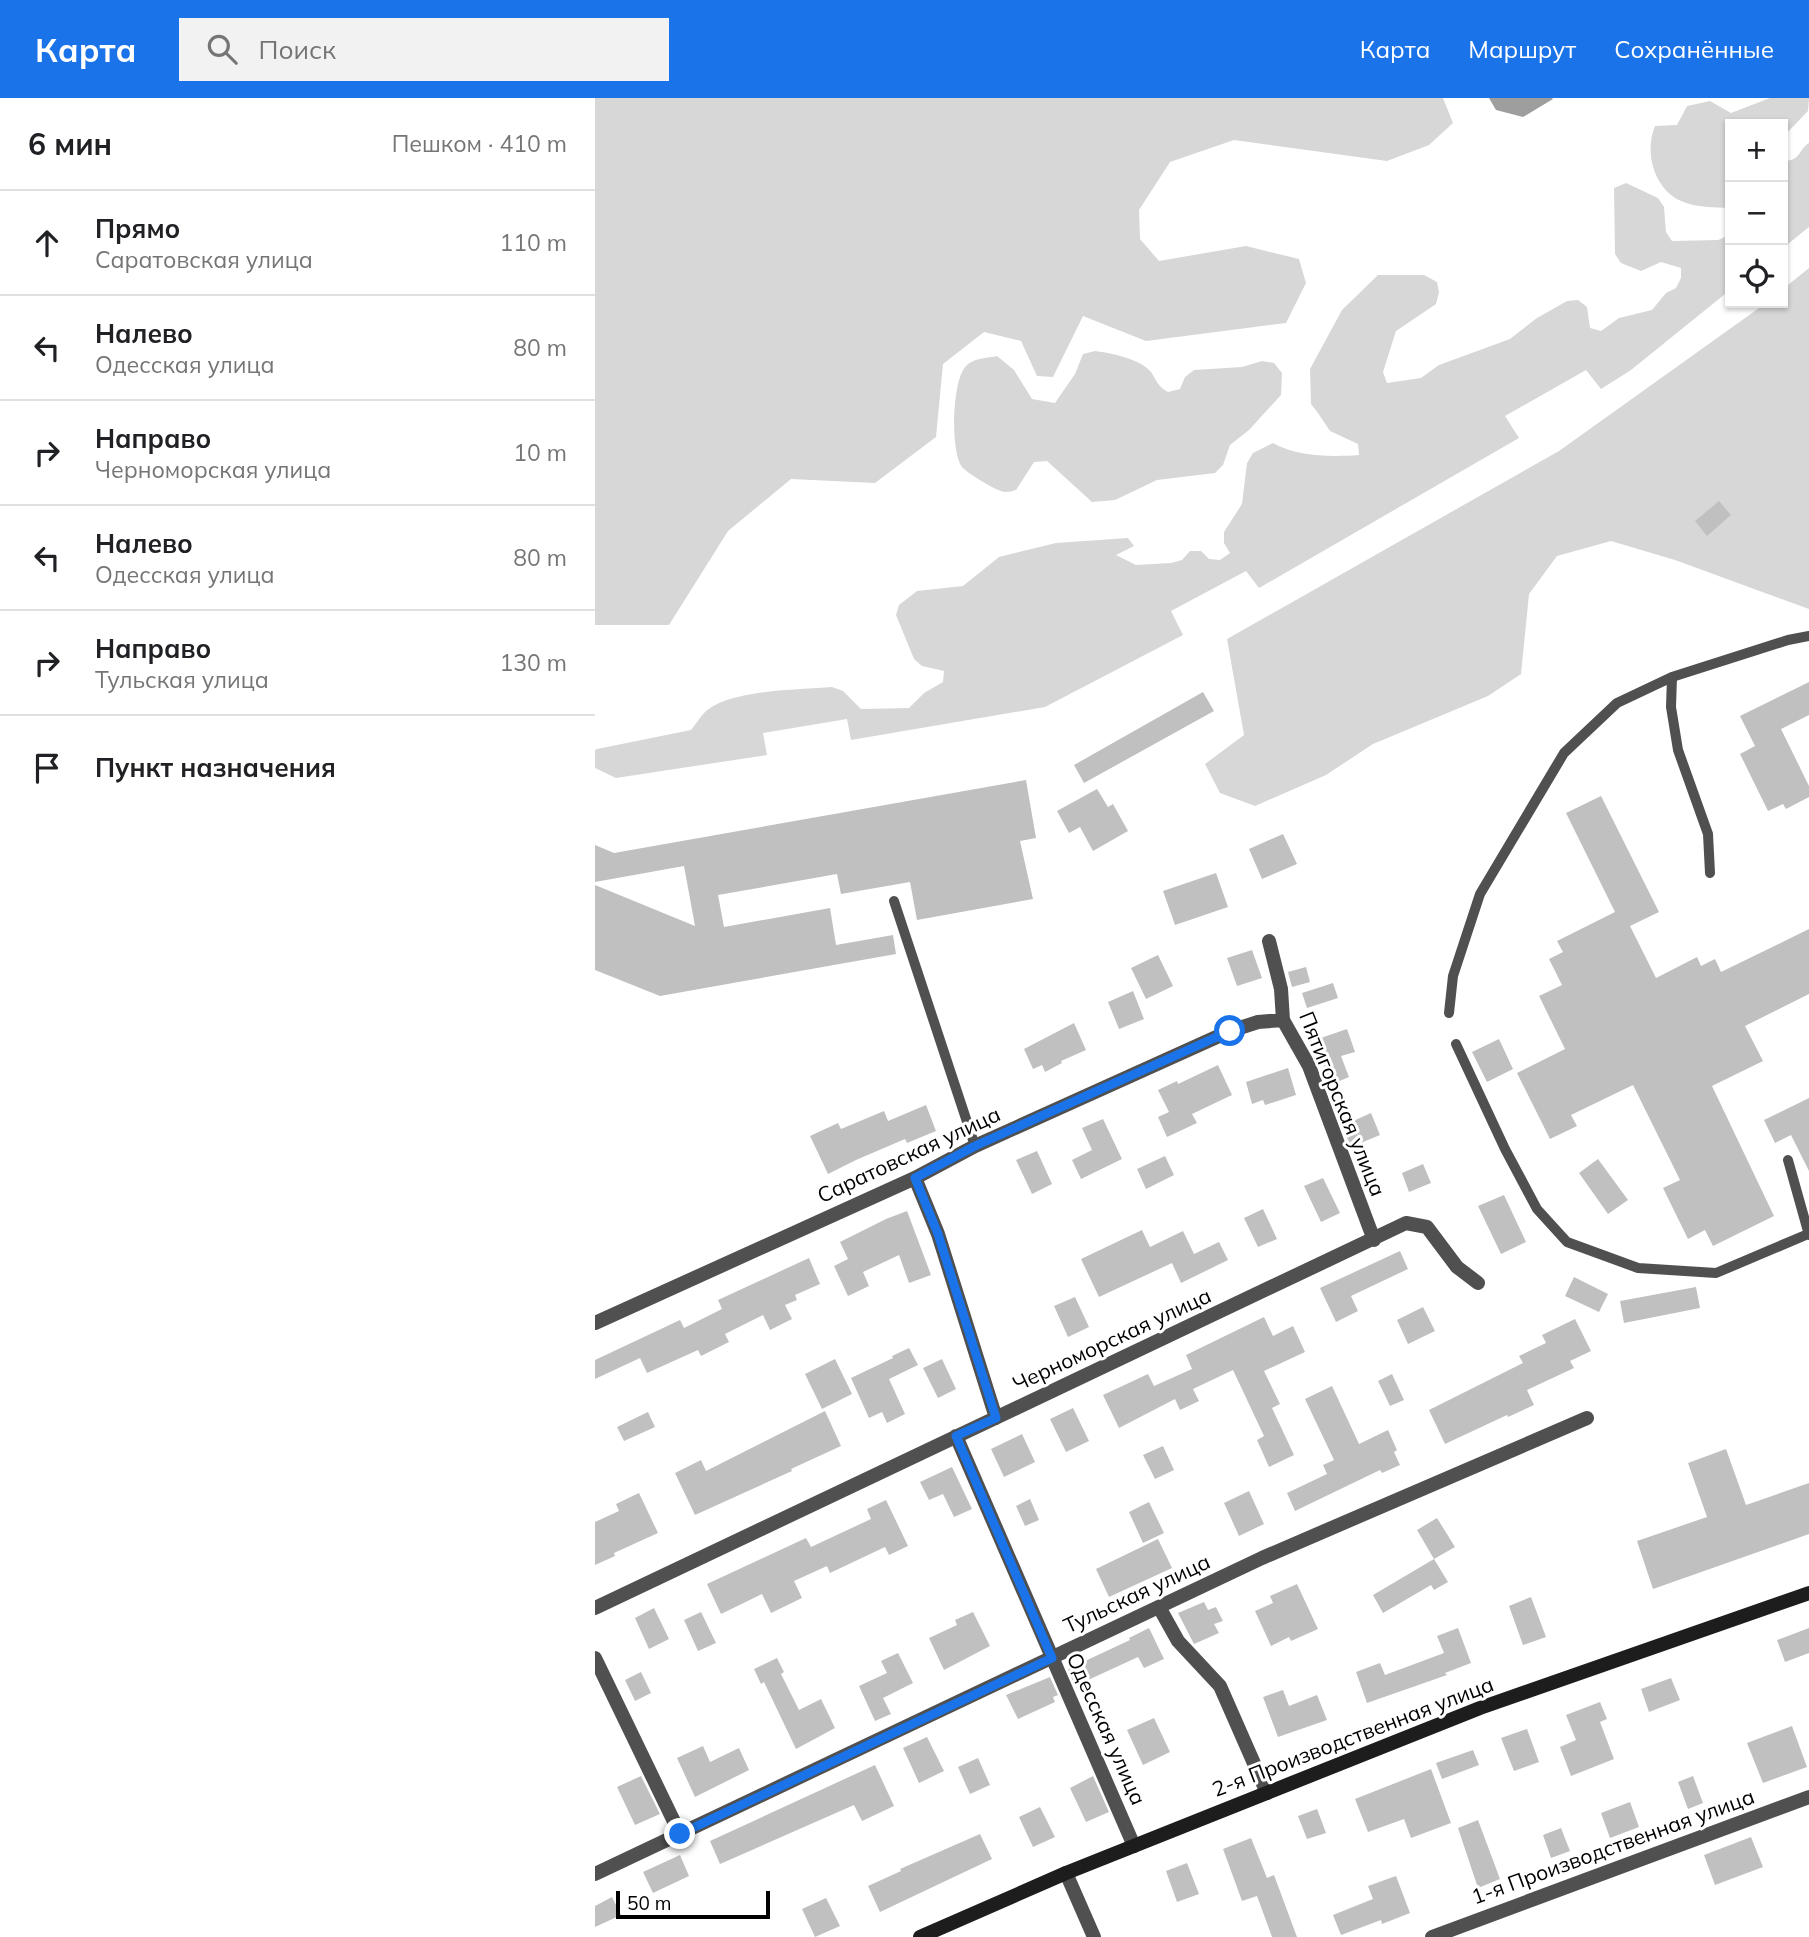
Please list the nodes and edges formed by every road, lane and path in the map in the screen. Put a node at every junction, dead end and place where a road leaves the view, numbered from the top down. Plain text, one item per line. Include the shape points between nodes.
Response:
1 (1809, 636) edge
2 (1672, 677) junction
3 (1710, 873) dead end
4 (894, 901) dead end
5 (1269, 941) dead end
6 (1449, 1013) dead end
7 (1283, 1020) junction
8 (1456, 1044) dead end
9 (975, 1146) junction
10 (1788, 1160) dead end
11 (915, 1178) junction
12 (1809, 1234) edge
13 (1374, 1240) junction
14 (1478, 1283) dead end
15 (595, 1323) edge
16 (996, 1418) junction
17 (1587, 1418) dead end
18 (956, 1436) junction
19 (1809, 1593) edge
20 (1159, 1607) junction
21 (595, 1608) edge
22 (595, 1658) edge
23 (1052, 1658) junction
24 (1267, 1793) junction
25 (1809, 1797) edge
26 (680, 1834) junction
27 (1134, 1846) junction
28 (1066, 1873) junction
29 (595, 1874) edge
30 (920, 1937) edge
31 (1094, 1937) edge
32 (1431, 1937) edge

1 - 2 lane
2 - 3 lane via 1678,750 1708,834
2 - 6 lane via 1617,703 1564,753 1480,894 1453,976
4 - 9 lane
5 - 7 street, Пятигорская улица
7 - 9 street, Саратовская улица via 1230,1031
7 - 13 street, Пятигорская улица via 1309,1066
8 - 12 lane via 1532,1200 1567,1242 1638,1268 1716,1273
9 - 11 street, Саратовская улица
10 - 12 lane
11 - 15 street, Саратовская улица
11 - 16 street via 938,1234
13 - 14 street, Черноморская улица via 1405,1223 1427,1227 1457,1267
13 - 16 street, Черноморская улица
16 - 18 street, Черноморская улица
17 - 20 street, Тульская улица
18 - 21 street, Черноморская улица
18 - 23 street, Одесская улица
19 - 24 street, 2-я Производственная улица via 1480,1709
20 - 23 street, Тульская улица
20 - 24 street via 1178,1640 1220,1686
22 - 26 street
23 - 26 street, Тульская улица
23 - 27 street, Одесская улица
24 - 27 street, 2-я Производственная улица
25 - 32 street, 1-я Производственная улица
26 - 29 street, Тульская улица
27 - 28 street, 2-я Производственная улица
28 - 30 street, 2-я Производственная улица
28 - 31 street

